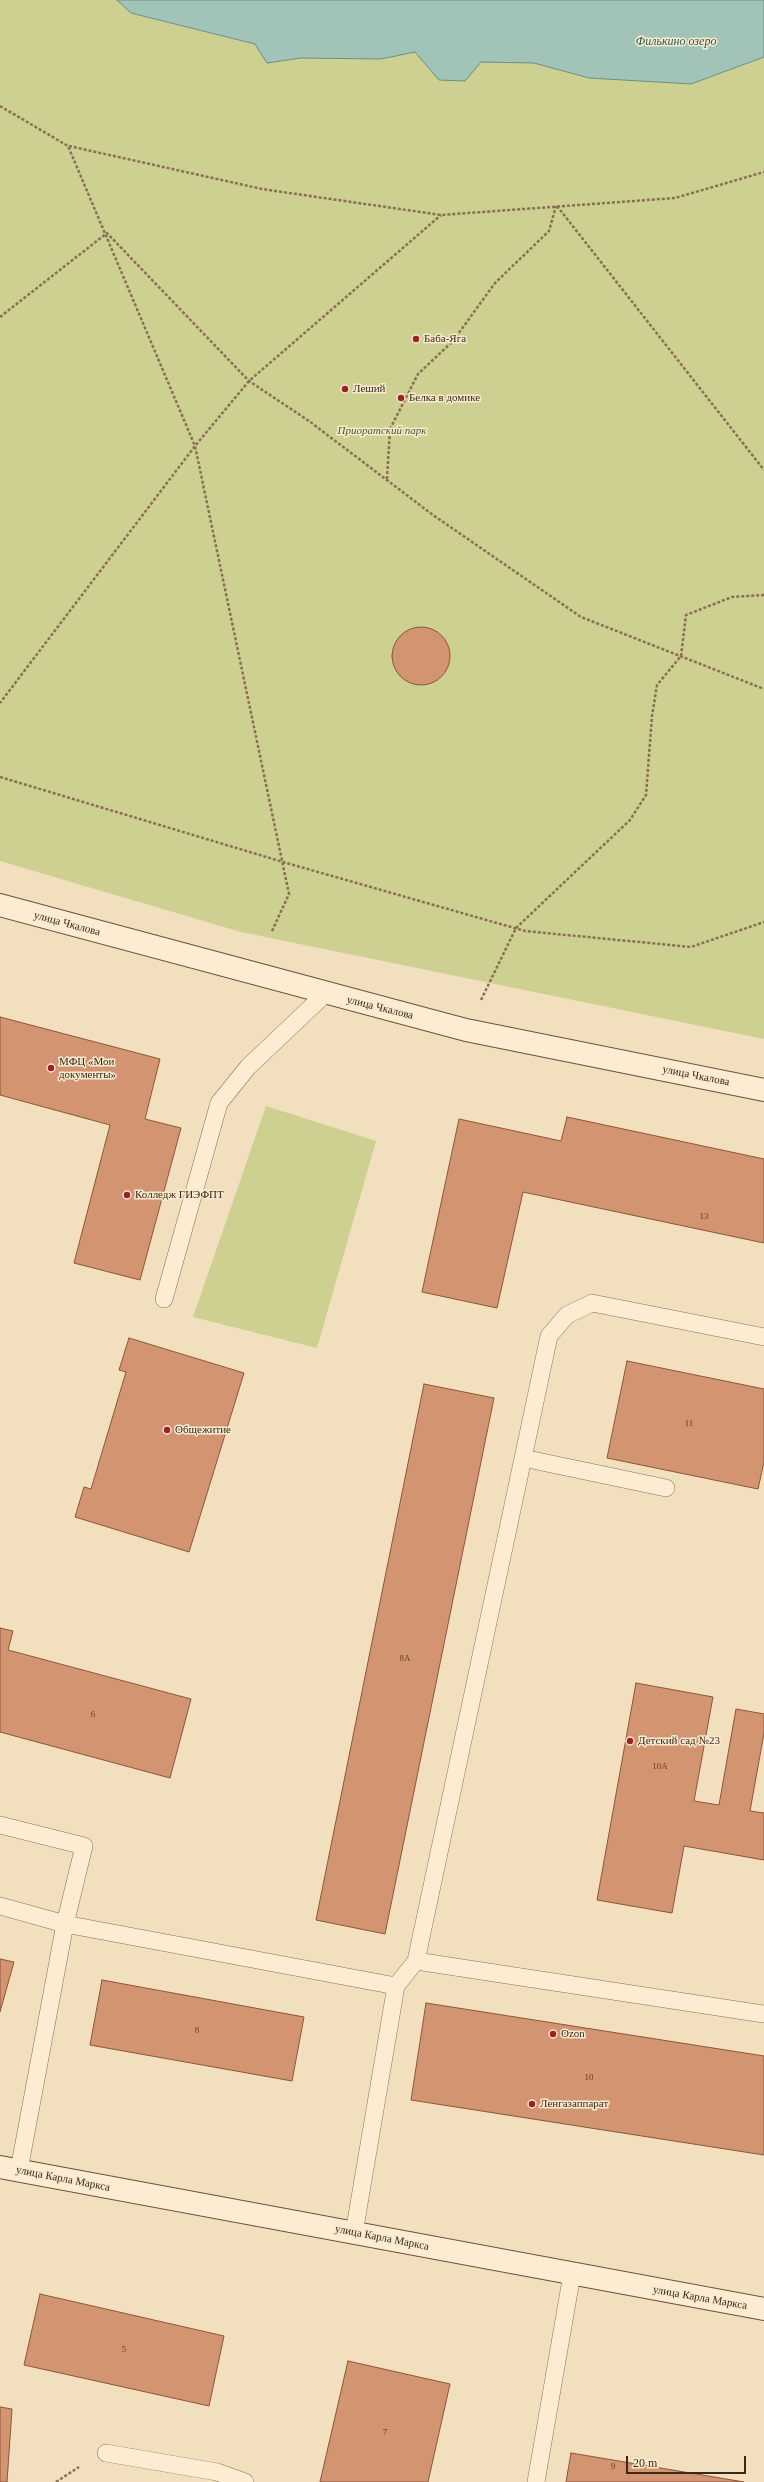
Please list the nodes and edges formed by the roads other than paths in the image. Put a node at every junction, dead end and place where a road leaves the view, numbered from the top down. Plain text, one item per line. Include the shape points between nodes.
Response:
1 (0, 905) edge
2 (325, 994) junction
3 (764, 1090) edge
4 (164, 1299) dead end
5 (764, 1337) edge
6 (523, 1458) junction
7 (666, 1488) dead end
8 (0, 1825) edge
9 (0, 1906) edge
10 (65, 1924) junction
11 (416, 1961) junction
12 (396, 1986) junction
13 (764, 2014) edge
14 (9, 2168) edge
15 (354, 2233) junction
16 (572, 2274) junction
17 (764, 2309) edge
18 (106, 2453) dead end
19 (245, 2482) edge
20 (536, 2482) edge

1 - 2 main road, улица Чкалова
2 - 3 main road, улица Чкалова via 466,1030
2 - 4 lane via 248,1067 219,1103
5 - 6 lane via 592,1303 567,1315 549,1336
6 - 7 lane
6 - 11 lane
8 - 10 lane via 84,1846
9 - 10 lane
10 - 12 lane
10 - 14 lane
11 - 12 lane
11 - 13 lane
12 - 15 lane
14 - 15 main road, улица Карла Маркса
15 - 16 main road, улица Карла Маркса
16 - 17 main road, улица Карла Маркса
16 - 20 lane
18 - 19 lane via 217,2472

